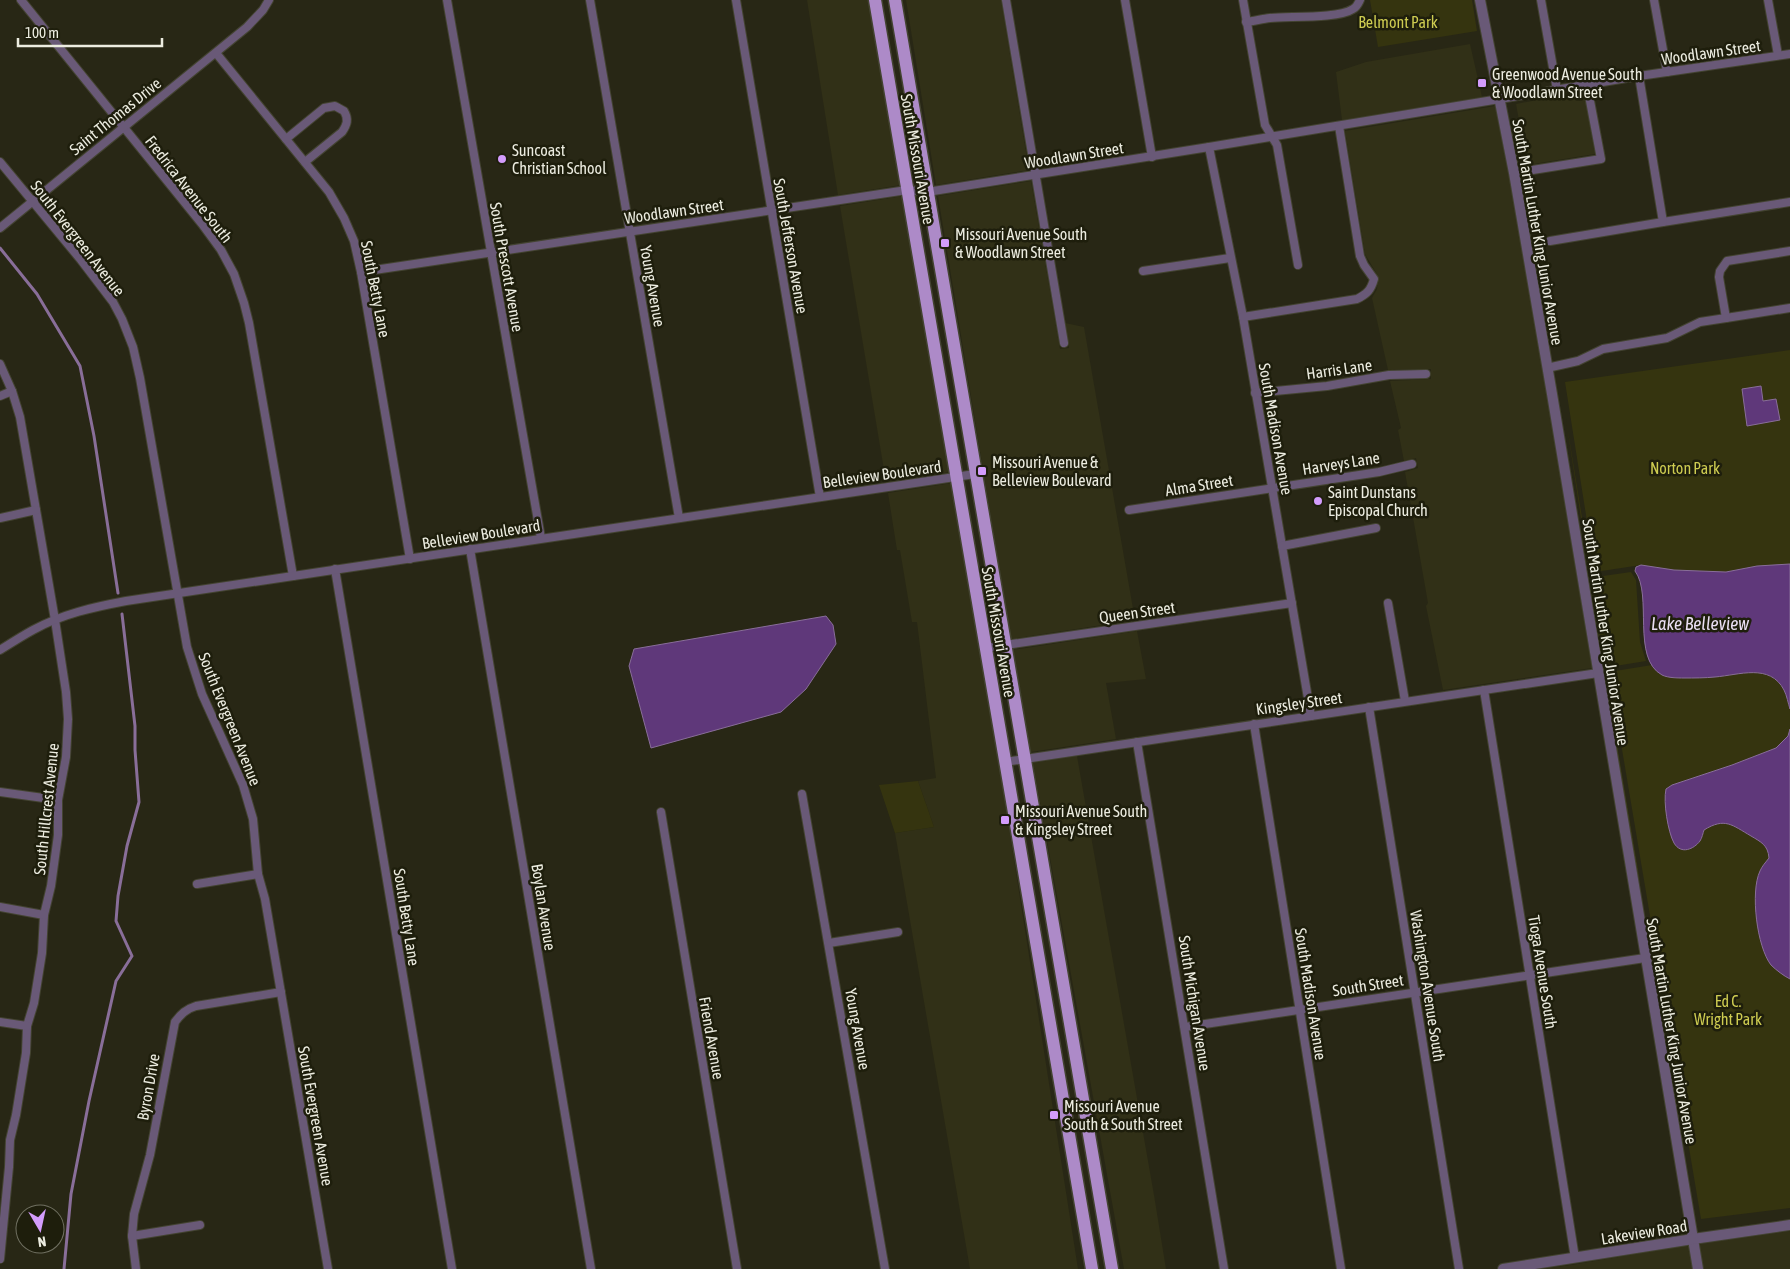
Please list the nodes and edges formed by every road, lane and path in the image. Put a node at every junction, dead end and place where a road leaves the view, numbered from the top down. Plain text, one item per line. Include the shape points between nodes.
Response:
1 (21, 0) edge
2 (269, 0) edge
3 (447, 0) edge
4 (590, 0) edge
5 (736, 0) edge
6 (875, 0) edge
7 (895, 0) edge
8 (1006, 0) edge
9 (1125, 0) edge
10 (1243, 0) edge
11 (1480, 0) edge
12 (1541, 0) edge
13 (1654, 0) edge
14 (1768, 0) edge
15 (1359, 2) edge
16 (1246, 22) junction
17 (216, 53) junction
18 (1790, 54) edge
19 (1778, 56) junction
20 (1667, 72) junction
21 (1639, 76) junction
22 (1588, 84) junction
23 (1557, 90) junction
24 (1498, 100) junction
25 (1339, 126) junction
26 (123, 128) junction
27 (1272, 136) junction
28 (286, 139) junction
29 (1209, 147) junction
30 (1152, 157) junction
31 (0, 162) edge
32 (305, 162) junction
33 (1514, 173) junction
34 (1035, 175) junction
35 (907, 190) junction
36 (928, 192) junction
37 (32, 201) junction
38 (1790, 202) edge
39 (772, 211) junction
40 (1662, 222) junction
41 (0, 228) edge
42 (630, 232) junction
43 (1550, 240) dead end
44 (1790, 251) edge
45 (491, 252) junction
46 (1230, 258) junction
47 (1298, 266) dead end
48 (1143, 271) dead end
49 (361, 272) junction
50 (1790, 308) edge
51 (1243, 318) junction
52 (1726, 318) junction
53 (1064, 343) dead end
54 (0, 364) edge
55 (1547, 368) junction
56 (1426, 374) dead end
57 (12, 391) junction
58 (1256, 393) junction
59 (0, 396) edge
60 (1412, 464) dead end
61 (976, 474) junction
62 (956, 477) junction
63 (1272, 488) junction
64 (820, 497) junction
65 (36, 510) junction
66 (1129, 510) dead end
67 (0, 518) edge
68 (679, 518) junction
69 (1376, 528) dead end
70 (541, 538) junction
71 (1282, 546) junction
72 (470, 549) junction
73 (410, 558) junction
74 (335, 569) junction
75 (294, 576) junction
76 (177, 593) junction
77 (1292, 603) junction
78 (1388, 603) dead end
79 (55, 620) junction
80 (1005, 645) junction
81 (986, 648) junction
82 (0, 650) edge
83 (1598, 673) junction
84 (1484, 690) junction
85 (1405, 702) junction
86 (1368, 707) junction
87 (1311, 716) junction
88 (1254, 724) junction
89 (1137, 742) junction
90 (1024, 759) junction
91 (1005, 762) junction
92 (0, 792) edge
93 (802, 794) dead end
94 (58, 800) junction
95 (661, 812) dead end
96 (258, 874) junction
97 (197, 884) dead end
98 (0, 907) edge
99 (44, 914) junction
100 (898, 932) dead end
101 (829, 943) junction
102 (1645, 958) junction
103 (1530, 975) junction
104 (281, 992) junction
105 (1415, 992) junction
106 (1300, 1010) junction
107 (0, 1022) edge
108 (27, 1026) junction
109 (1185, 1027) junction
110 (0, 1138) edge
111 (10, 1140) junction
112 (200, 1225) dead end
113 (1790, 1225) edge
114 (132, 1236) junction
115 (1693, 1239) junction
116 (1576, 1258) junction
117 (0, 1260) edge
118 (136, 1269) edge
119 (328, 1269) edge
120 (452, 1269) edge
121 (590, 1269) edge
122 (737, 1269) edge
123 (885, 1269) edge
124 (1092, 1269) edge
125 (1112, 1269) edge
126 (1224, 1269) edge
127 (1342, 1269) edge
128 (1459, 1269) edge
129 (1503, 1269) edge
130 (1698, 1269) edge

1 - 26 street, Fredrica Avenue South
2 - 17 street via 247,27
3 - 45 street, South Prescott Avenue
4 - 42 street, Young Avenue
5 - 39 street, South Jefferson Avenue
6 - 35 main road, South Missouri Avenue
7 - 36 main road, South Missouri Avenue
8 - 34 street
9 - 30 street
10 - 16 street
11 - 24 street, South Martin Luther King Junior Avenue
12 - 23 street
13 - 20 street
14 - 19 street
15 - 16 street via 1346,12
16 - 27 street via 1265,125
17 - 26 street, Saint Thomas Drive
17 - 28 street, South Betty Lane
18 - 19 street, Woodlawn Street
19 - 20 street, Woodlawn Street
20 - 21 street, Woodlawn Street
21 - 22 street, Woodlawn Street
21 - 40 street
22 - 23 street, Woodlawn Street
22 - 33 street via 1600,159
23 - 24 street, Woodlawn Street
24 - 25 street, Woodlawn Street
24 - 33 street, South Martin Luther King Junior Avenue
25 - 27 street, Woodlawn Street
25 - 51 street via 1360,256 1374,279 1372,288 1357,299
26 - 37 street, Saint Thomas Drive
26 - 75 street, Fredrica Avenue South via 202,224 234,274 249,323
27 - 29 street, Woodlawn Street
27 - 47 street via 1277,145
28 - 32 street, South Betty Lane
28 - 32 street via 324,108 335,106 344,111 348,120 342,132
29 - 30 street, Woodlawn Street
29 - 46 street, South Madison Avenue
30 - 34 street, Woodlawn Street
31 - 37 street, South Evergreen Avenue
32 - 49 street, South Betty Lane via 329,192 344,218 354,241
33 - 55 street, South Martin Luther King Junior Avenue
34 - 36 street, Woodlawn Street
34 - 53 street
35 - 36 street, Woodlawn Street
35 - 39 street, Woodlawn Street
35 - 62 main road, South Missouri Avenue
36 - 61 main road, South Missouri Avenue
37 - 41 street, Saint Thomas Drive
37 - 76 street, South Evergreen Avenue via 113,302 133,347
38 - 40 street
39 - 42 street, Woodlawn Street
39 - 64 street, South Jefferson Avenue
40 - 43 street
42 - 45 street, Woodlawn Street
42 - 68 street, Young Avenue
44 - 52 street via 1733,259 1722,265 1719,278
45 - 49 street, Woodlawn Street
45 - 70 street, South Prescott Avenue
46 - 48 street
46 - 51 street, South Madison Avenue
49 - 73 street, South Betty Lane
50 - 52 street
51 - 58 street, South Madison Avenue
52 - 55 street via 1700,322 1667,338 1603,348 1578,361
54 - 57 street, South Hillcrest Avenue
55 - 83 street, South Martin Luther King Junior Avenue
56 - 58 street, Harris Lane via 1389,375 1327,386
57 - 59 street
57 - 65 street, South Hillcrest Avenue via 20,417
58 - 63 street, South Madison Avenue
60 - 63 street, Harveys Lane
61 - 62 street, Belleview Boulevard
61 - 80 main road, South Missouri Avenue
62 - 64 street, Belleview Boulevard
62 - 81 main road, South Missouri Avenue
63 - 66 street, Alma Street
63 - 71 street, South Madison Avenue
64 - 68 street, Belleview Boulevard
65 - 67 street
65 - 79 street, South Hillcrest Avenue
68 - 70 street, Belleview Boulevard
69 - 71 street
70 - 72 street, Belleview Boulevard
71 - 77 street, South Madison Avenue
72 - 73 street, Belleview Boulevard
72 - 121 street, Boylan Avenue
73 - 74 street, Belleview Boulevard
74 - 75 street, Belleview Boulevard
74 - 120 street, South Betty Lane
75 - 76 street, Belleview Boulevard
76 - 79 street, Belleview Boulevard via 89,608
76 - 96 street, South Evergreen Avenue via 187,647 202,694 243,785 253,819
77 - 80 street, Queen Street
77 - 87 street, South Madison Avenue
78 - 85 street
79 - 82 street, Belleview Boulevard
79 - 94 street, South Hillcrest Avenue via 68,719 66,757
80 - 81 street, Queen Street
80 - 90 main road, South Missouri Avenue
81 - 91 main road, South Missouri Avenue
83 - 84 street, Kingsley Street
83 - 102 street, South Martin Luther King Junior Avenue
84 - 85 street, Kingsley Street
84 - 103 street, Tioga Avenue South
85 - 86 street, Kingsley Street
86 - 87 street, Kingsley Street
86 - 105 street, Washington Avenue South
87 - 88 street, Kingsley Street
88 - 89 street, Kingsley Street
88 - 106 street, South Madison Avenue
89 - 90 street, Kingsley Street
89 - 109 street, South Michigan Avenue
90 - 91 street, Kingsley Street
90 - 125 main road, South Missouri Avenue
91 - 124 main road, South Missouri Avenue
92 - 94 street
93 - 101 street, Young Avenue
94 - 99 street, South Hillcrest Avenue via 58,835
95 - 122 street, Friend Avenue
96 - 97 street
96 - 104 street, South Evergreen Avenue
98 - 99 street
99 - 108 street, South Hillcrest Avenue via 42,953
100 - 101 street
101 - 123 street, Young Avenue
102 - 103 street, South Street
102 - 115 street, South Martin Luther King Junior Avenue
103 - 105 street, South Street
103 - 116 street, Tioga Avenue South
104 - 114 street, Byron Drive via 196,1006 180,1015 175,1022
104 - 119 street, South Evergreen Avenue
105 - 106 street, South Street
105 - 128 street, Washington Avenue South
106 - 109 street, South Street
106 - 127 street, South Madison Avenue
107 - 108 street
108 - 111 street, South Hillcrest Avenue via 26,1053
109 - 126 street, South Michigan Avenue
110 - 111 street
111 - 117 street, South Hillcrest Avenue
112 - 114 street
113 - 115 street, Lakeview Road
114 - 118 street, Byron Drive
115 - 116 street, Lakeview Road
115 - 130 street, South Martin Luther King Junior Avenue
116 - 129 street, Lakeview Road

